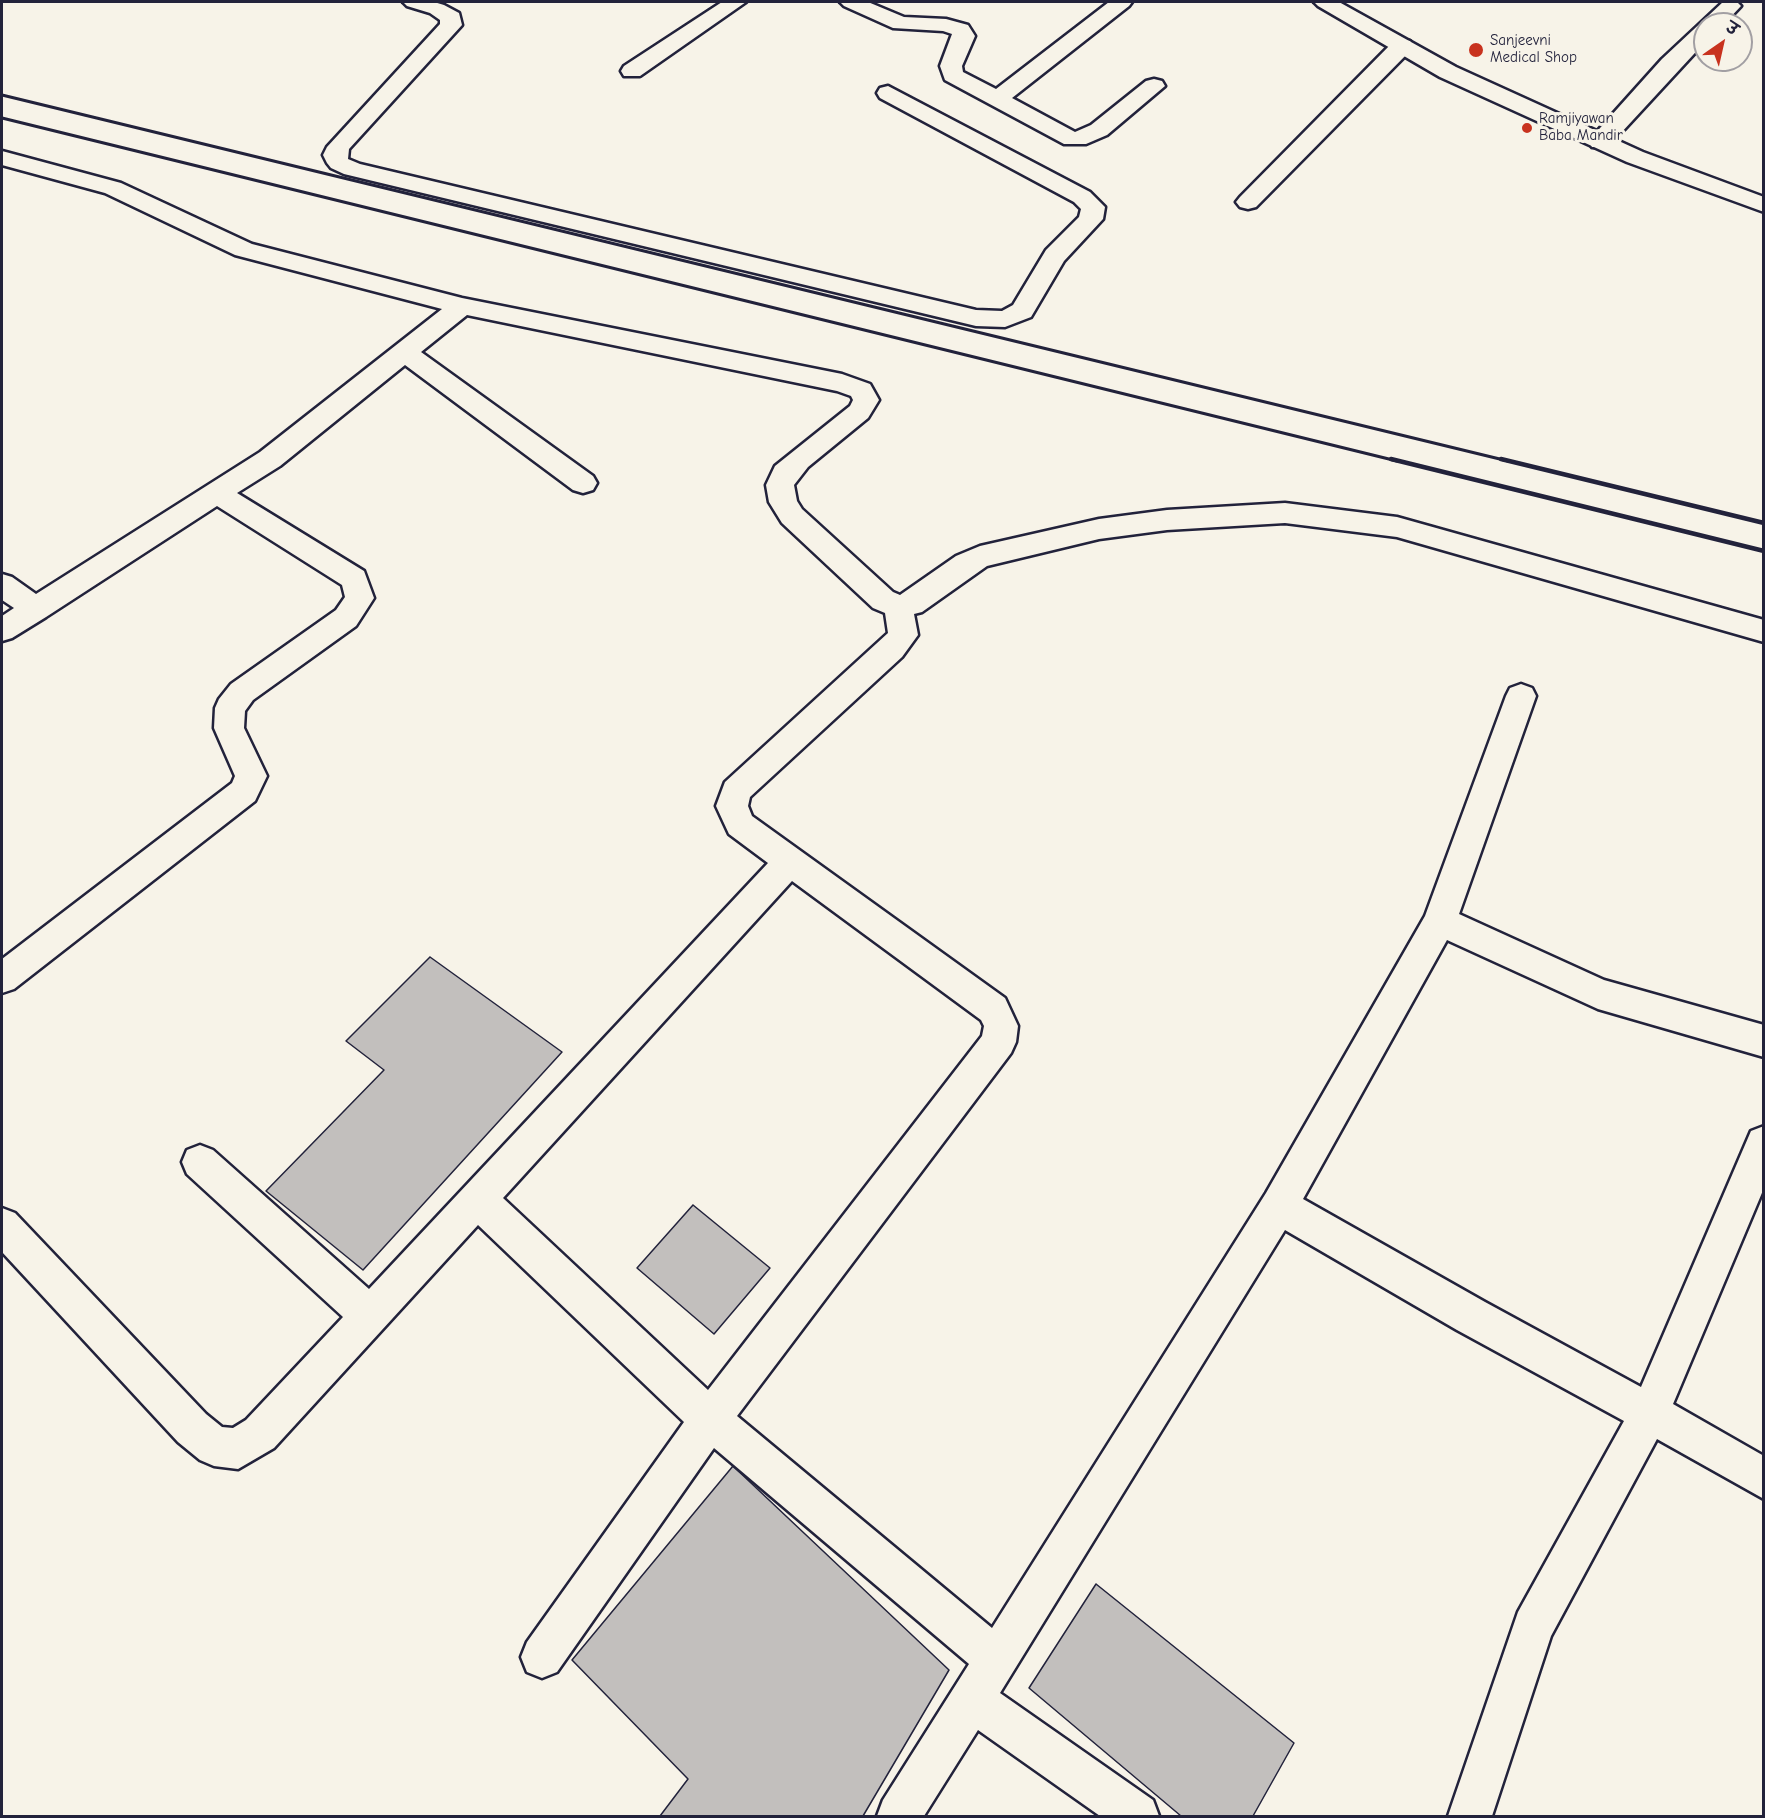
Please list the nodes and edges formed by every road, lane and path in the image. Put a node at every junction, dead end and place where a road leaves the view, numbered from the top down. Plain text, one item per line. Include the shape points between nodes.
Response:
1 (414, 2) edge
2 (735, 2) edge
3 (851, 2) edge
4 (1122, 2) edge
5 (1325, 2) edge
6 (1730, 6) dead end
7 (1724, 12) edge
8 (1693, 42) edge
9 (1402, 46) junction
10 (632, 71) dead end
11 (1154, 86) dead end
12 (888, 93) dead end
13 (997, 99) junction
14 (1600, 142) junction
15 (2, 158) edge
16 (1248, 202) dead end
17 (1764, 205) edge
18 (462, 306) junction
19 (404, 352) junction
20 (583, 483) dead end
21 (218, 494) junction
22 (2, 585) edge
23 (898, 606) junction
24 (36, 609) junction
25 (2, 630) edge
26 (1764, 631) edge
27 (1521, 696) dead end
28 (789, 862) junction
29 (1440, 921) junction
30 (2, 978) edge
31 (1764, 1041) edge
32 (1764, 1143) edge
33 (200, 1162) dead end
34 (478, 1200) junction
35 (1279, 1206) junction
36 (7, 1241) edge
37 (370, 1316) junction
38 (1650, 1413) junction
39 (710, 1419) junction
40 (1764, 1479) edge
41 (542, 1657) dead end
42 (996, 1660) junction
43 (972, 1699) junction
44 (899, 1816) edge
45 (1137, 1816) edge
46 (1470, 1816) edge

1 - 12 street via 437,9 451,18 451,25 338,147 335,155 339,163 363,172 976,318 1005,319 1022,311 1055,256 1091,219 1093,207 1082,197
2 - 10 street
3 - 13 street via 901,22 946,25 960,30 964,36 951,66 953,75
4 - 13 street
5 - 9 street
6 - 7 street
8 - 14 street
9 - 14 street via 1448,72
9 - 16 street
11 - 13 street via 1099,130 1072,139
14 - 17 street
15 - 18 street via 113,188 244,250
18 - 19 street
18 - 23 street via 861,390 866,400 860,412 798,460 785,473 780,486 783,502 792,516 883,600
19 - 20 street
19 - 21 street via 270,459
21 - 24 street
21 - 30 street via 354,579 360,598 346,618 242,692 230,708 230,728 251,776 244,792
22 - 24 street
23 - 26 street via 912,604 980,558 1061,538 1167,520 1285,513 1397,527
23 - 28 street via 903,635 892,649 736,791 732,806 740,825
24 - 25 street
27 - 29 street
28 - 34 street
28 - 39 street via 993,1010 1001,1026 999,1042
29 - 31 street via 1598,994
29 - 35 street
32 - 38 street
33 - 37 street
34 - 37 street
34 - 39 street
35 - 38 street
35 - 42 street
36 - 37 street via 214,1446 238,1449 260,1434
38 - 40 street
38 - 46 street via 1533,1627
39 - 41 street
39 - 42 street
42 - 43 street
43 - 44 street
43 - 45 street

